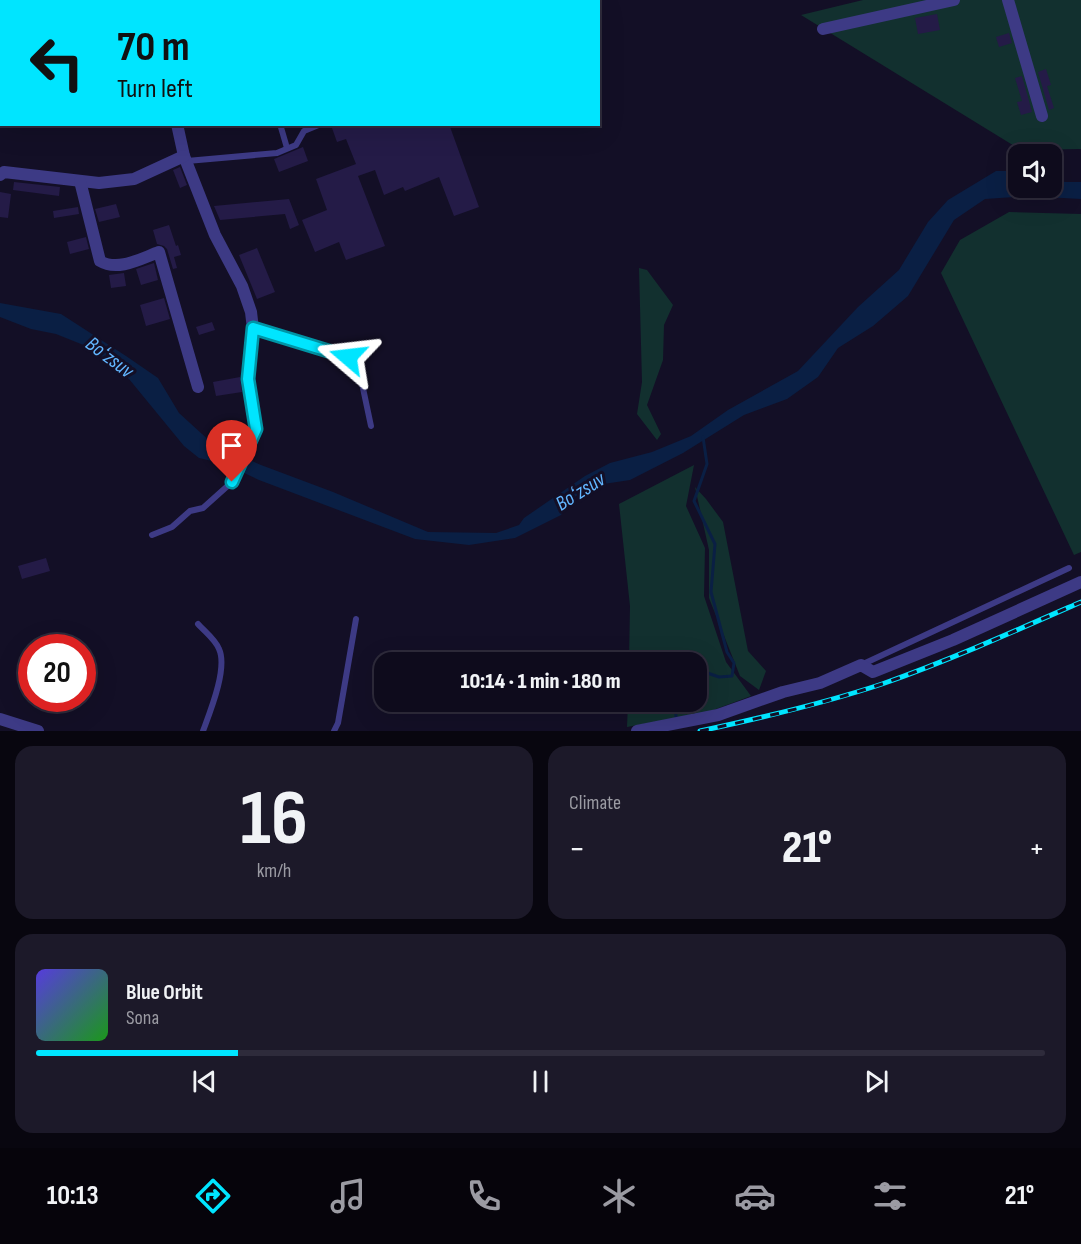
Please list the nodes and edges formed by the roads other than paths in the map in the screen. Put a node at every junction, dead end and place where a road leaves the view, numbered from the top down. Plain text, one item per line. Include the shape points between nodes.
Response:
1 (954, 0) edge
2 (1008, 0) edge
3 (823, 29) dead end
4 (1042, 117) dead end
5 (177, 126) edge
6 (281, 126) edge
7 (316, 126) edge
8 (287, 148) junction
9 (185, 159) junction
10 (0, 175) edge
11 (80, 181) junction
12 (253, 328) junction
13 (198, 387) dead end
14 (371, 426) dead end
15 (249, 442) joint
16 (152, 535) dead end
17 (1069, 568) dead end
18 (1081, 582) edge
19 (356, 619) dead end
20 (198, 624) dead end
21 (861, 665) junction
22 (0, 719) edge
23 (38, 731) edge
24 (203, 731) edge
25 (334, 731) edge
26 (637, 731) edge

1 - 3 street
2 - 4 street
5 - 9 street
6 - 8 lane
7 - 8 lane via 304,131 296,145
8 - 9 lane via 276,153
9 - 11 street via 134,179
9 - 12 street via 215,235 242,286
10 - 11 street via 4,172
11 - 13 street via 100,261 116,266 159,252
12 - 14 lane via 348,357 360,374
12 - 15 street via 248,379 256,429
15 - 16 lane via 232,482 203,508 190,511 172,527
17 - 21 lane
18 - 21 street via 897,663 873,672
19 - 25 lane
20 - 24 lane via 220,651 220,684
21 - 26 street via 820,683 718,715
22 - 23 street

